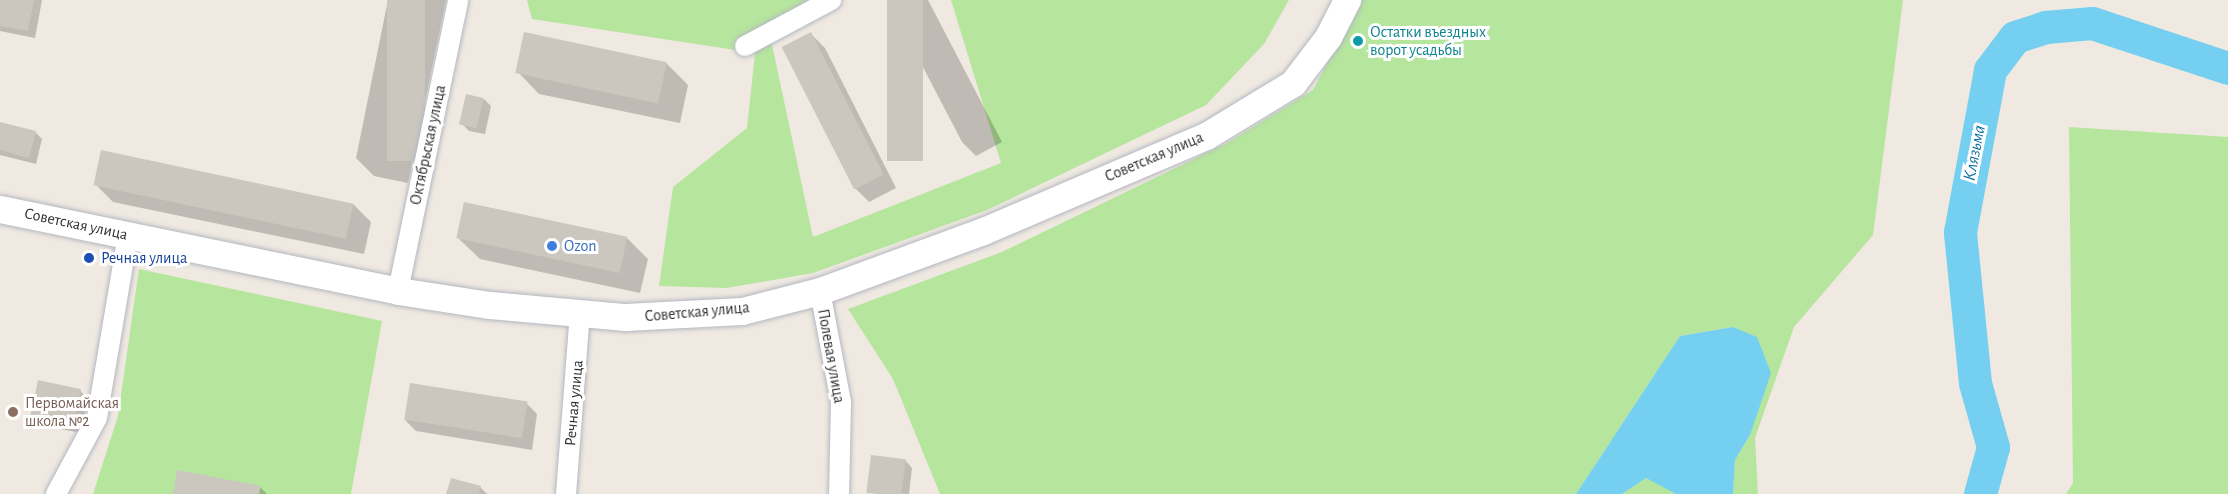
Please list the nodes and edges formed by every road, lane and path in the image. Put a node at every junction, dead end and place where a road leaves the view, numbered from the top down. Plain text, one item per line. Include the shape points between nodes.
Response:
1 (458, 0) edge
2 (831, 0) edge
3 (1344, 3) edge
4 (745, 46) dead end
5 (0, 208) edge
6 (128, 235) junction
7 (398, 291) junction
8 (820, 291) junction
9 (580, 313) junction
10 (56, 494) edge
11 (566, 494) edge
12 (839, 494) edge

1 - 7 street, Октябрьская улица
2 - 4 street
3 - 8 main road, Советская улица via 1293,83 1206,136 983,231
5 - 6 main road, Советская улица
6 - 7 main road, Советская улица
6 - 10 street via 97,418
7 - 9 main road, Советская улица
8 - 9 main road, Советская улица via 742,311 695,316
8 - 12 street, Полевая улица via 841,402
9 - 11 street, Речная улица

